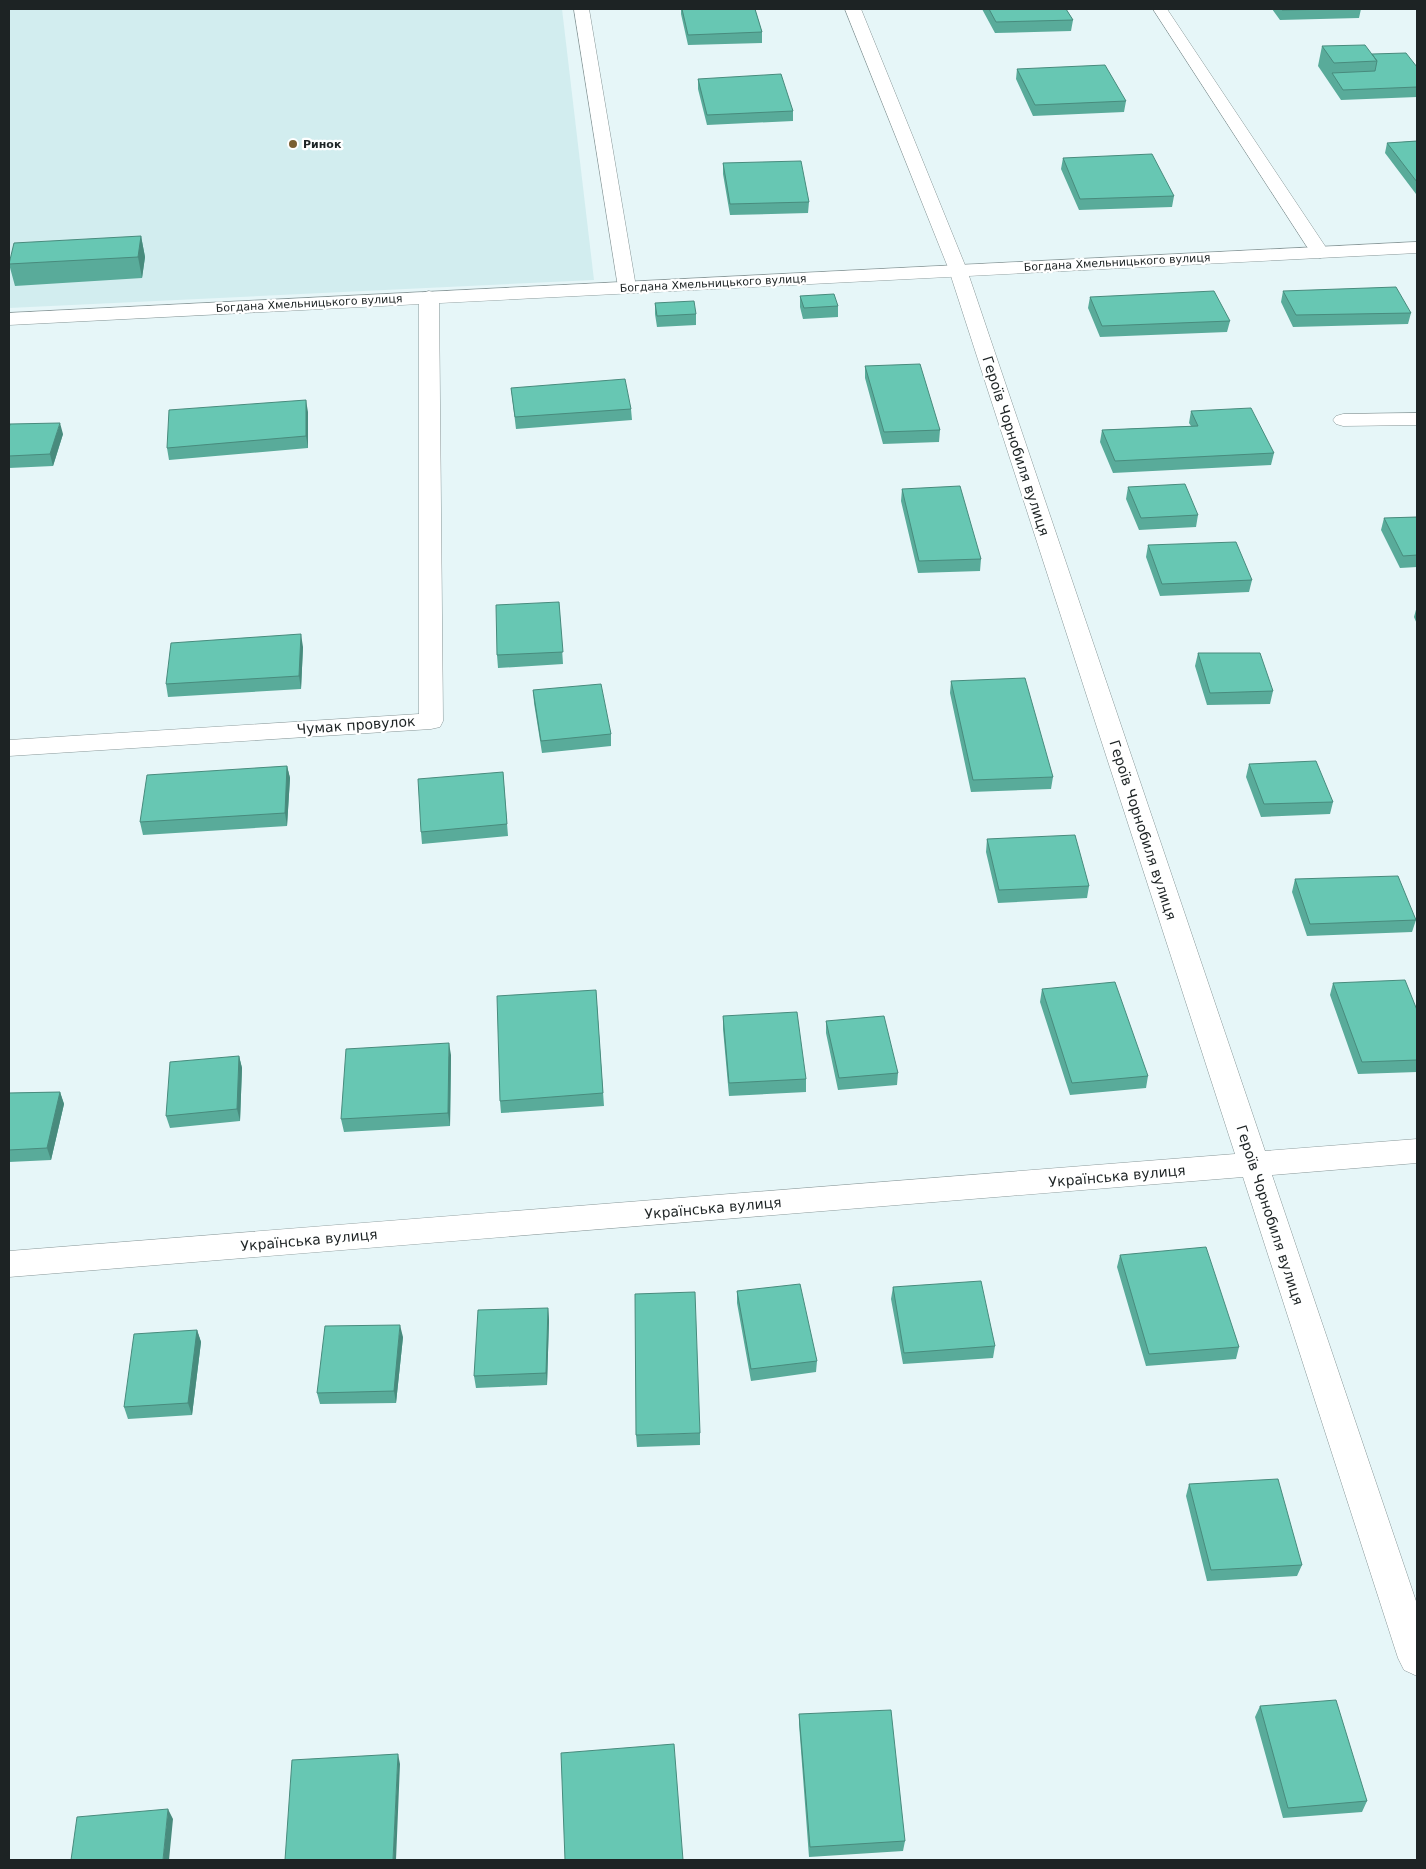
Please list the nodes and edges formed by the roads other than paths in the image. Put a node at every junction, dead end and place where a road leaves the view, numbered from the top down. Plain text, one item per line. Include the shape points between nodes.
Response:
1 (581, 9) edge
2 (853, 9) edge
3 (1160, 9) edge
4 (1417, 247) edge
5 (1320, 252) junction
6 (958, 270) junction
7 (627, 287) junction
8 (428, 297) junction
9 (9, 319) edge
10 (1417, 419) edge
11 (1343, 420) dead end
12 (9, 748) edge
13 (1417, 1151) edge
14 (1254, 1165) junction
15 (9, 1264) edge
16 (1417, 1658) edge

1 - 7 street
2 - 6 street, Героїв Чорнобиля вулиця
3 - 5 street
4 - 5 street, Богдана Хмельницького вулиця
5 - 6 street, Богдана Хмельницького вулиця
6 - 7 street, Богдана Хмельницького вулиця
6 - 14 street, Героїв Чорнобиля вулиця
7 - 8 street, Богдана Хмельницького вулиця
8 - 9 street, Богдана Хмельницького вулиця
8 - 12 street, Чумак провулок via 430,721
10 - 11 street
13 - 14 street, Українська вулиця
14 - 15 street, Українська вулиця
14 - 16 street, Героїв Чорнобиля вулиця

